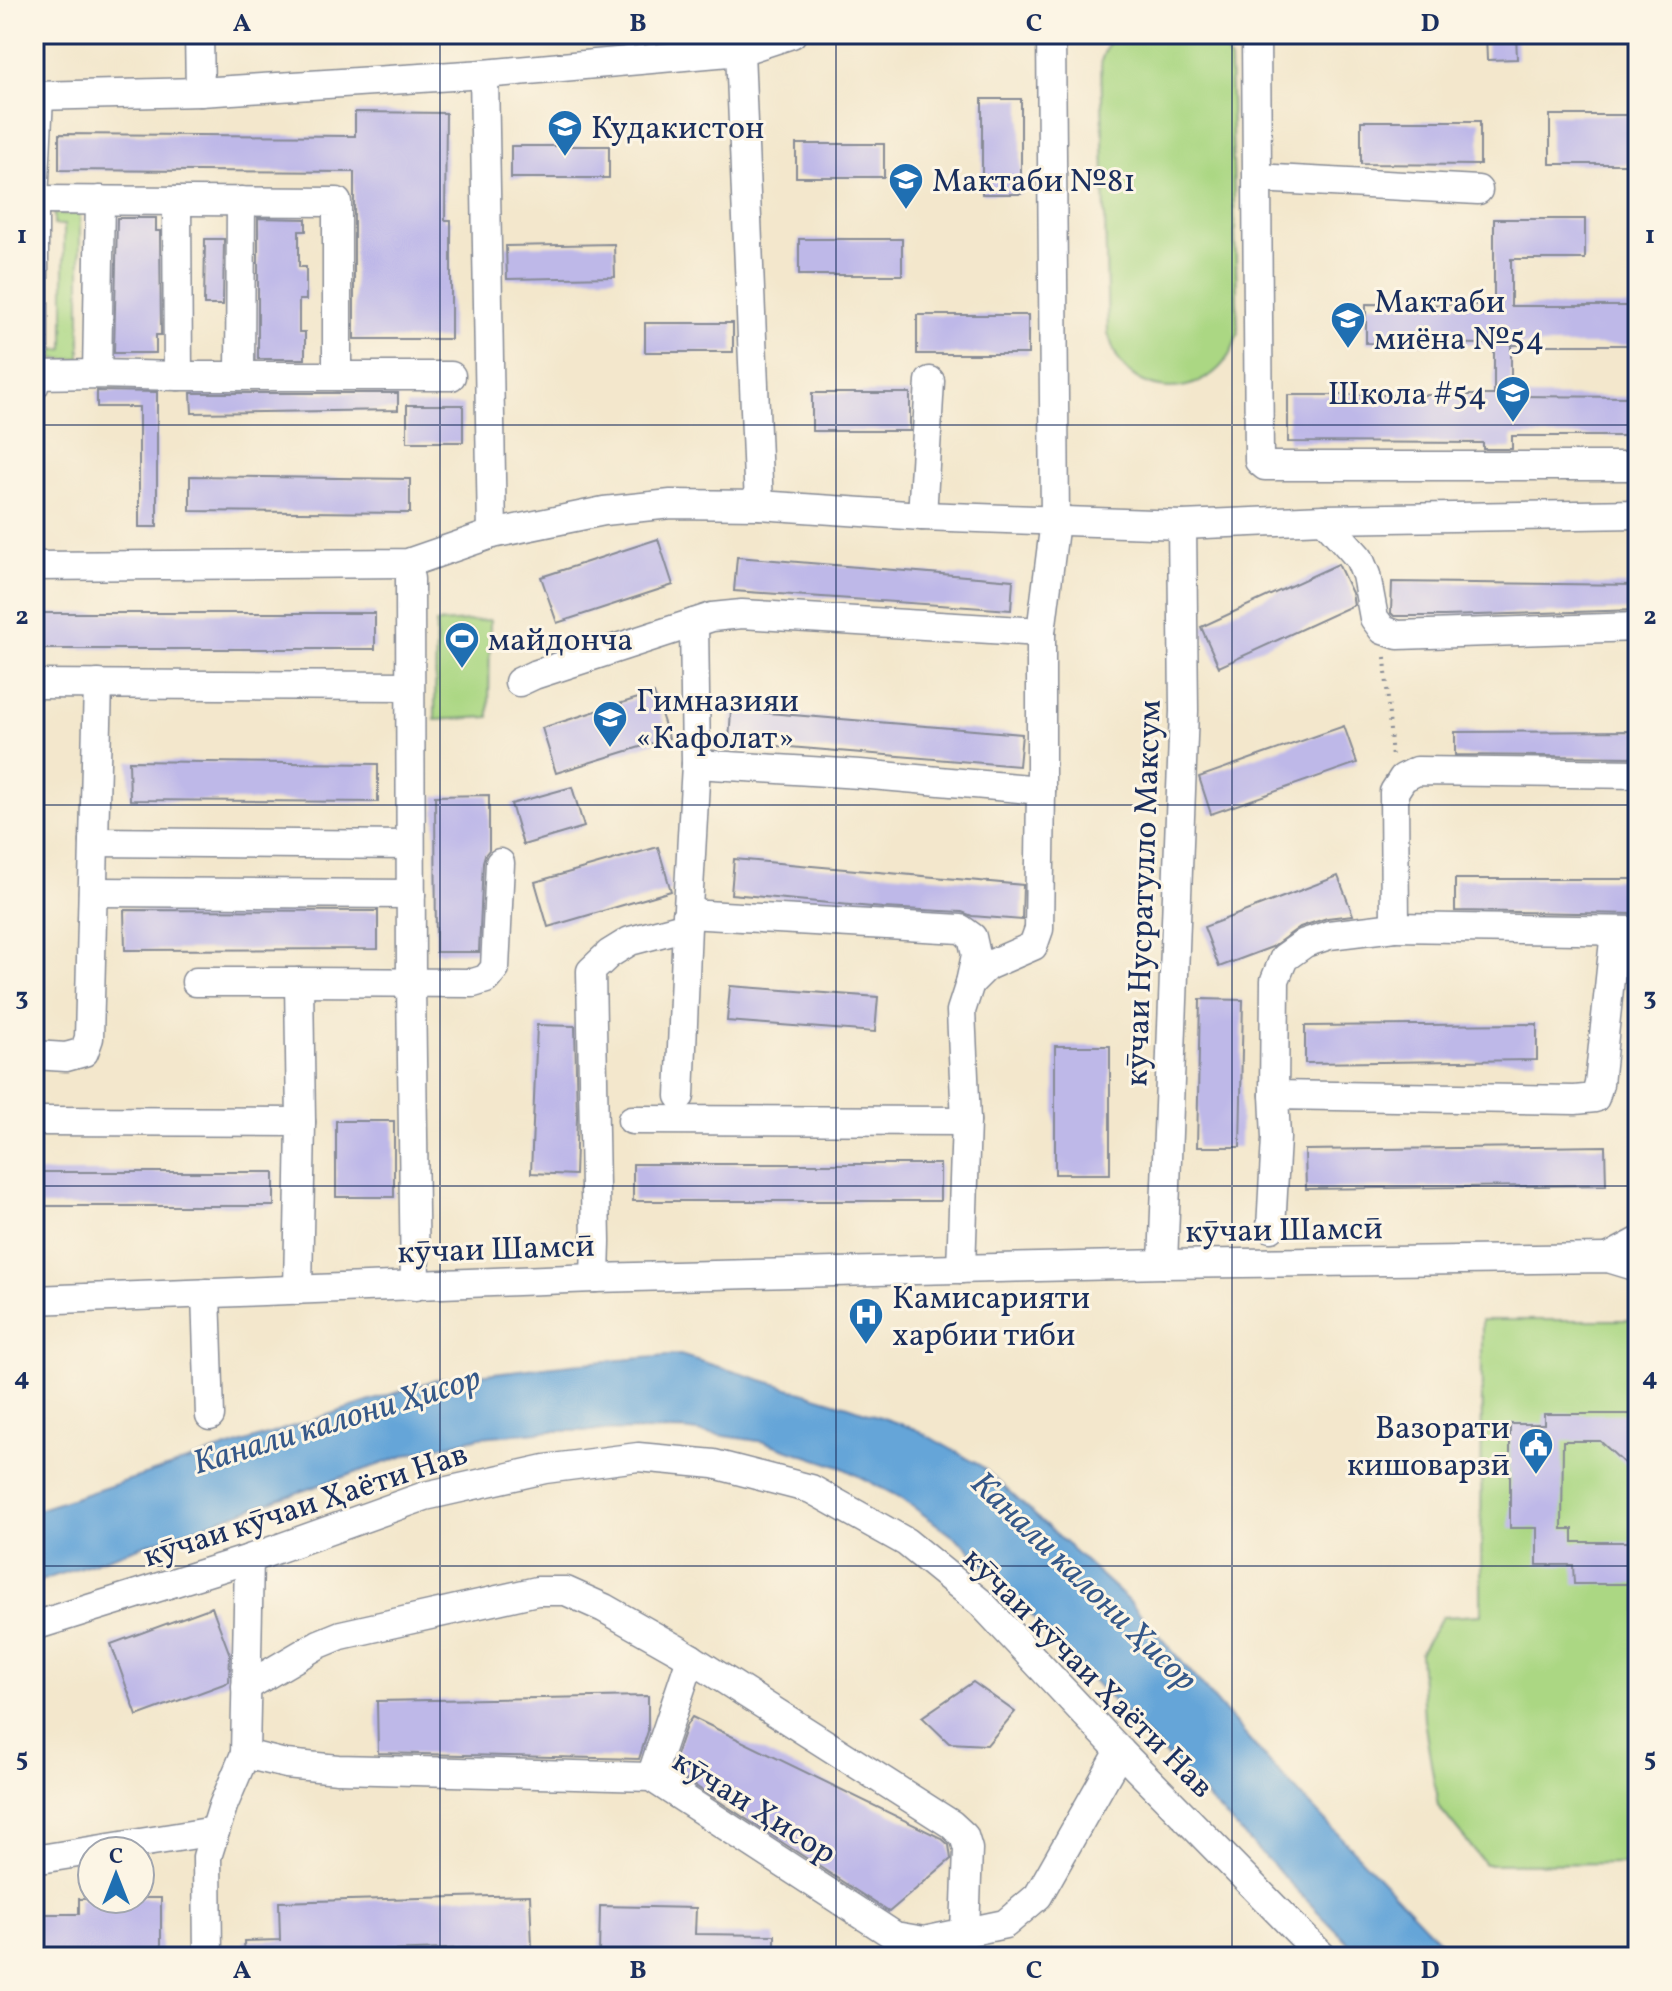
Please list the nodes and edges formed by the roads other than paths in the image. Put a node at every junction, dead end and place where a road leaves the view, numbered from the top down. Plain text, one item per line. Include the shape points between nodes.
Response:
1 (199, 34) edge
2 (792, 34) edge
3 (1051, 34) edge
4 (1256, 34) edge
5 (740, 51) junction
6 (484, 74) junction
7 (200, 92) junction
8 (36, 96) edge
9 (1258, 178) junction
10 (1478, 190) dead end
11 (34, 200) edge
12 (100, 200) junction
13 (177, 201) junction
14 (241, 201) junction
15 (97, 374) junction
16 (34, 375) edge
17 (178, 376) junction
18 (240, 376) junction
19 (337, 376) junction
20 (451, 376) dead end
21 (930, 381) dead end
22 (34, 386) edge
23 (1638, 466) edge
24 (759, 505) junction
25 (1638, 514) edge
26 (922, 516) junction
27 (1324, 519) junction
28 (1055, 521) junction
29 (1182, 525) junction
30 (492, 534) junction
31 (34, 566) edge
32 (410, 579) dead end
33 (694, 623) junction
34 (1638, 627) edge
35 (1041, 632) junction
36 (519, 682) dead end
37 (34, 684) edge
38 (98, 684) junction
39 (409, 686) junction
40 (696, 764) junction
41 (1638, 774) edge
42 (1041, 790) junction
43 (94, 842) junction
44 (410, 845) junction
45 (500, 863) dead end
46 (93, 892) junction
47 (411, 894) junction
48 (687, 920) junction
49 (1395, 927) junction
50 (1627, 931) edge
51 (196, 982) dead end
52 (299, 982) junction
53 (970, 983) junction
54 (411, 984) junction
55 (34, 1055) edge
56 (1274, 1095) junction
57 (680, 1096) dead end
58 (632, 1120) dead end
59 (34, 1121) edge
60 (966, 1121) junction
61 (301, 1122) junction
62 (1271, 1228) dead end
63 (1638, 1242) edge
64 (1608, 1258) junction
65 (1163, 1264) junction
66 (1638, 1267) edge
67 (961, 1269) junction
68 (595, 1278) junction
69 (415, 1286) junction
70 (298, 1290) junction
71 (206, 1293) junction
72 (34, 1300) edge
73 (210, 1416) dead end
74 (249, 1559) junction
75 (34, 1626) edge
76 (691, 1658) junction
77 (246, 1687) junction
78 (1120, 1751) junction
79 (245, 1754) junction
80 (651, 1777) junction
81 (215, 1831) junction
82 (34, 1860) edge
83 (965, 1932) junction
84 (208, 1957) edge
85 (1323, 1957) edge

1 - 7 street
2 - 5 street
3 - 28 street
4 - 9 street
5 - 6 street
5 - 24 street
6 - 7 street
6 - 30 street
7 - 8 street
8 - 11 street
9 - 10 street
9 - 23 street via 1259,461 1265,466
11 - 12 street
11 - 16 street
12 - 13 street
12 - 15 street
13 - 14 street
13 - 17 street
14 - 18 street
14 - 19 street via 337,202
15 - 16 street
15 - 17 street
16 - 22 street
17 - 18 street
18 - 19 street
19 - 20 street
21 - 26 street
24 - 26 street
24 - 30 street via 671,504 604,511
25 - 27 street
26 - 28 street
27 - 29 street
27 - 34 street via 1359,558 1374,618 1383,630 1398,635
28 - 29 street
28 - 35 street
29 - 65 street, кӯчаи Нусратулло Максум via 1184,711
30 - 31 street via 408,563
32 - 39 street
33 - 35 street via 742,614
33 - 36 street
33 - 40 street
35 - 42 street
37 - 38 street
38 - 39 street
38 - 43 street
39 - 44 street
40 - 42 street
40 - 48 street
41 - 49 street via 1417,771 1403,778 1394,792
42 - 53 street via 1039,929 1033,946 987,966
43 - 44 street
43 - 46 street
44 - 47 street
45 - 54 street via 495,968 486,979 473,983
46 - 47 street
46 - 55 street via 89,1038 84,1052
47 - 54 street
48 - 53 street via 961,929 972,937 976,955
48 - 57 street
48 - 68 street via 630,941 591,971
49 - 50 street
49 - 56 street via 1329,935 1284,958 1275,980
50 - 56 street via 1595,1098
51 - 52 street
52 - 54 street
52 - 61 street
53 - 60 street via 961,1011
54 - 69 street
56 - 62 street
58 - 60 street
59 - 61 street
60 - 67 street
61 - 70 street
63 - 64 street, кӯчаи Шамсӣ
64 - 65 street, кӯчаи Шамсӣ
64 - 66 street, кӯчаи Шамсӣ
65 - 67 street, кӯчаи Шамсӣ
67 - 68 street, кӯчаи Шамсӣ
68 - 69 street, кӯчаи Шамсӣ
69 - 70 street, кӯчаи Шамсӣ
70 - 71 street, кӯчаи Шамсӣ
71 - 72 street, кӯчаи Шамсӣ
71 - 73 street
74 - 75 street, кӯчаи кӯчаи Ҳаёти Нав
74 - 77 street
74 - 78 street, кӯчаи кӯчаи Ҳаёти Нав via 425,1496 545,1469 638,1457 714,1464 811,1489 906,1542 981,1603
76 - 77 street via 566,1591 537,1591 341,1635
76 - 80 street
76 - 83 street via 964,1836 969,1859
77 - 79 street
78 - 83 street, кӯчаи Ҳисор via 1038,1896 1005,1924
78 - 85 street, кӯчаи кӯчаи Ҳаёти Нав
79 - 80 street, кӯчаи Ҳисор via 338,1769
79 - 81 street
80 - 83 street, кӯчаи Ҳисор via 895,1936 924,1941
81 - 82 street
81 - 84 street via 207,1857

